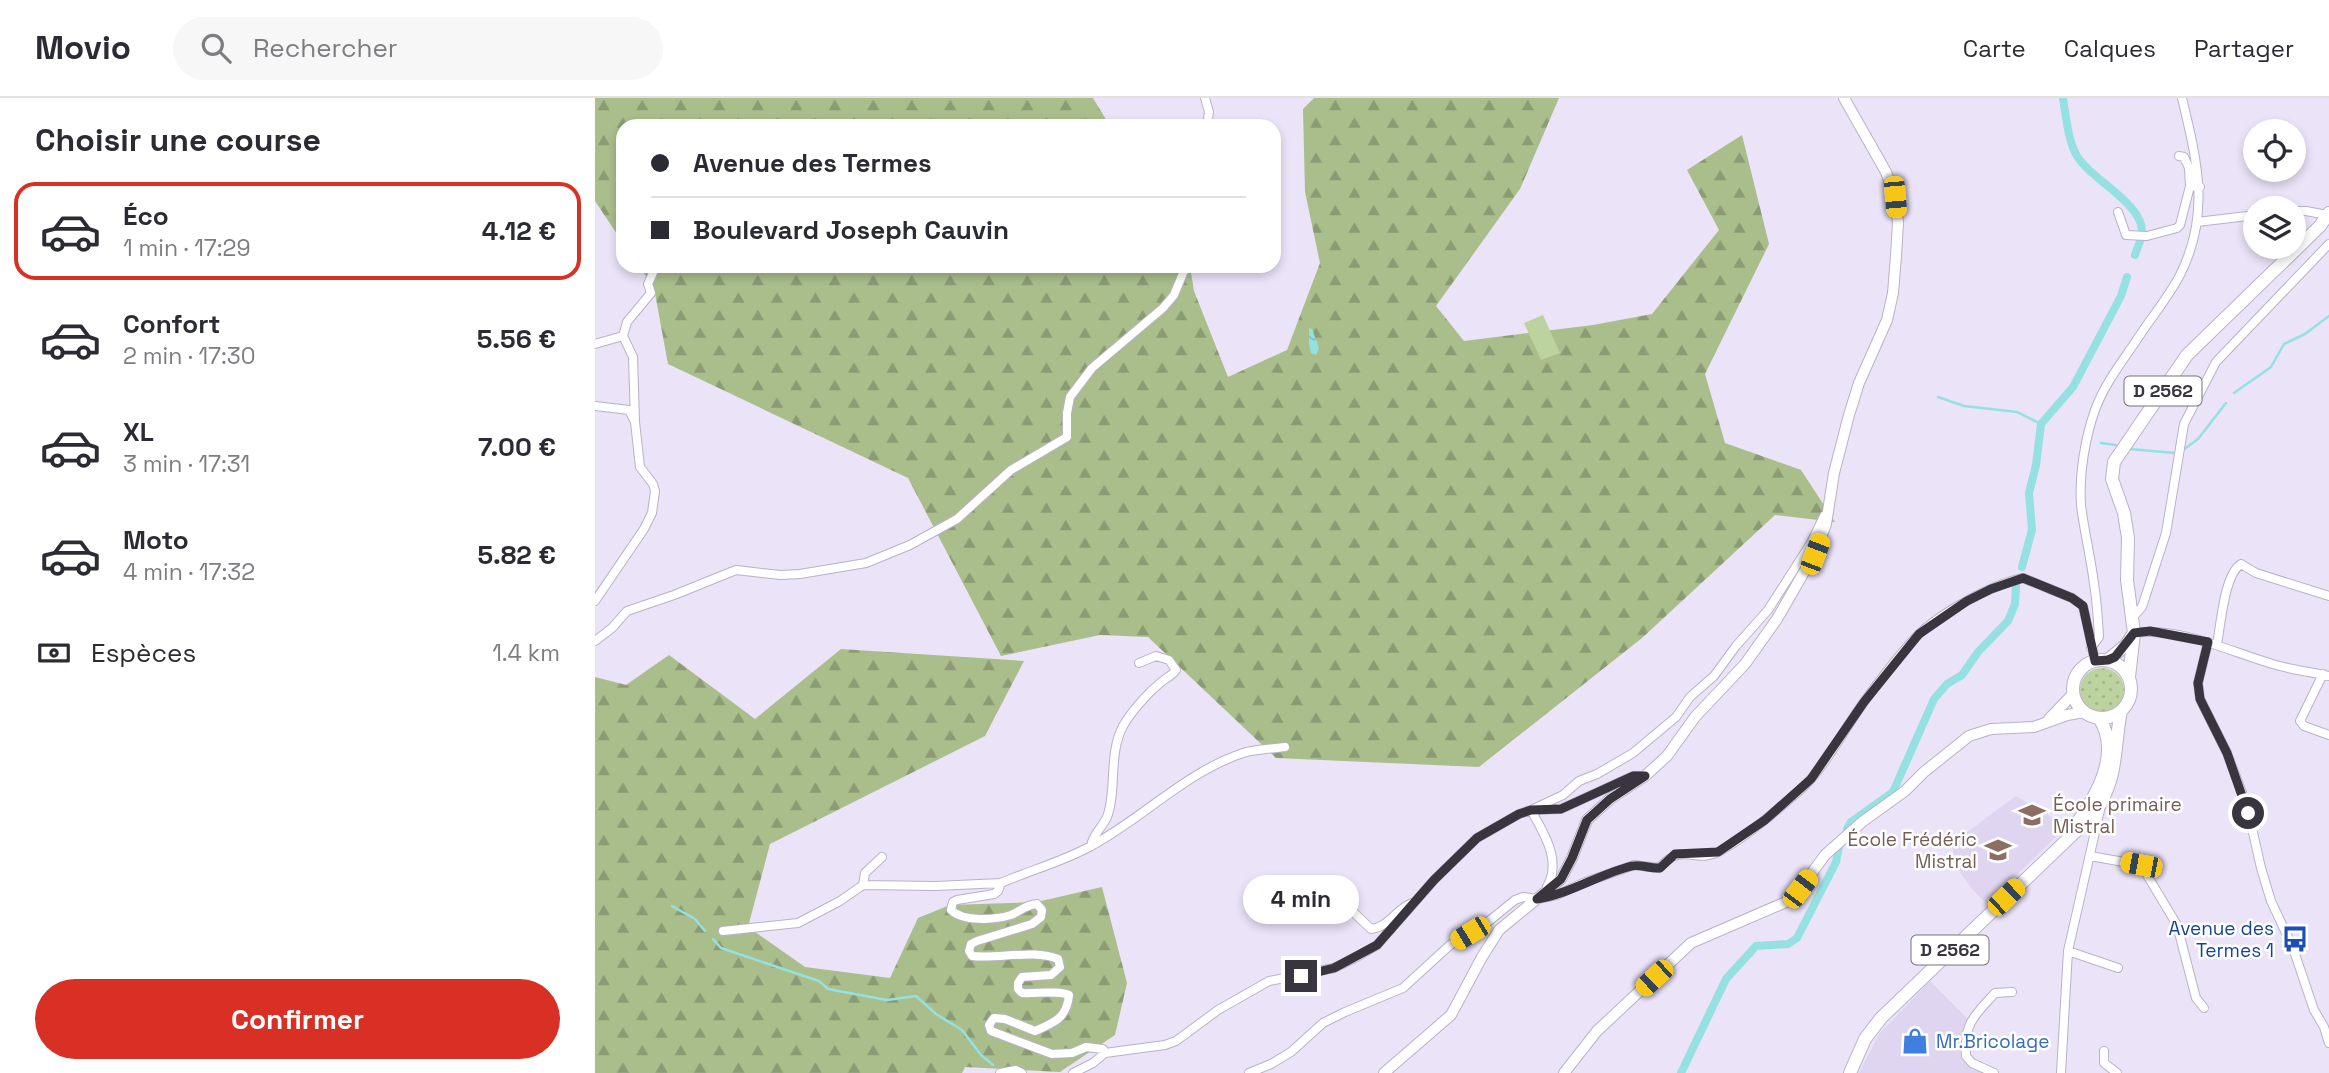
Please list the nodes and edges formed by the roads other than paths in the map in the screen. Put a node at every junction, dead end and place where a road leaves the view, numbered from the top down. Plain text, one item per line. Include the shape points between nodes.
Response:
1 (1205, 98) edge
2 (1844, 98) edge
3 (2182, 98) edge
4 (1208, 119) edge
5 (2179, 156) dead end
6 (2190, 186) junction
7 (2200, 187) junction
8 (2306, 211) edge
9 (2118, 212) dead end
10 (2328, 214) edge
11 (2243, 217) edge
12 (2197, 222) junction
13 (2329, 244) edge
14 (653, 273) edge
15 (1183, 273) edge
16 (623, 336) junction
17 (595, 344) edge
18 (595, 406) edge
19 (635, 422) junction
20 (1830, 505) junction
21 (2329, 596) edge
22 (595, 601) edge
23 (2133, 617) junction
24 (2134, 633) junction
25 (595, 640) edge
26 (2212, 643) junction
27 (2098, 657) junction
28 (1139, 663) dead end
29 (2326, 675) edge
30 (2129, 677) junction
31 (2074, 694) junction
32 (2121, 711) junction
33 (2085, 712) junction
34 (2099, 718) junction
35 (2043, 724) junction
36 (2329, 736) edge
37 (1285, 747) dead end
38 (1645, 776) junction
39 (2106, 783) junction
40 (1531, 810) junction
41 (2096, 817) junction
42 (2066, 839) junction
43 (1091, 846) junction
44 (2090, 856) junction
45 (882, 857) dead end
46 (1001, 883) junction
47 (863, 885) junction
48 (1541, 896) junction
49 (1415, 902) junction
50 (1346, 905) dead end
51 (723, 930) dead end
52 (2068, 951) junction
53 (2118, 968) dead end
54 (2012, 992) dead end
55 (2204, 1009) dead end
56 (2329, 1043) edge
57 (2104, 1051) dead end
58 (1105, 1053) junction
59 (1000, 1073) edge
60 (1021, 1073) edge
61 (1073, 1073) edge
62 (1249, 1073) edge
63 (1384, 1073) edge
64 (1564, 1073) edge
65 (1850, 1073) edge
66 (1994, 1073) edge
67 (2061, 1073) edge
68 (2117, 1073) edge

1 - 4 street
2 - 20 main road via 1886,172 1898,223 1887,320 1849,415
3 - 7 street
5 - 6 street via 2189,168
6 - 7 street
6 - 9 street via 2180,225 2147,236 2126,235
7 - 12 street
8 - 10 street
10 - 23 main road, D 2562 via 2321,226 2187,355 2117,454 2112,479 2127,525 2127,580
11 - 12 street
12 - 27 street via 2179,277 2105,389 2089,433 2081,503 2095,585
13 - 23 street via 2210,373 2184,424 2166,533 2142,607
14 - 16 street via 651,293 627,322
15 - 25 street via 1163,308 1092,368 1070,397 1067,436 1011,470 957,519 866,563 800,574 736,570 719,575 627,611
16 - 17 street
16 - 19 street via 633,357
18 - 19 street via 629,410
19 - 22 street via 641,467 655,491 652,513
20 - 38 main road via 1815,554 1762,642
20 - 40 street via 1768,610 1676,717 1633,753
21 - 26 street via 2241,565 2229,582
23 - 24 main road, D 2562
24 - 26 street via 2150,631
24 - 27 main road via 2126,645
24 - 30 main road, D 2562
26 - 29 street via 2277,666
26 - 56 street via 2198,683 2200,699 2247,806 2271,901
27 - 30 main road via 2116,664
27 - 31 main road via 2080,670
27 - 48 street via 2083,606 2072,598 2023,578 1991,589 1919,634 1811,779 1765,820 1718,852 1675,854 1660,868 1634,865 1557,895
28 - 43 street via 1156,656 1169,660 1176,670 1122,727 1112,763 1106,820
29 - 36 street via 2300,722
30 - 32 main road via 2131,694
31 - 33 main road
31 - 35 main road
32 - 34 main road
32 - 39 main road, D 2562 via 2115,766
33 - 34 main road
33 - 35 main road
34 - 39 main road, D 2562 via 2108,733
35 - 64 main road via 1969,736 1825,855 1786,902 1691,943 1597,1031
37 - 43 street via 1225,760
38 - 40 street via 1633,776 1561,809
38 - 48 main road via 1587,820 1561,879
39 - 41 main road, D 2562
39 - 42 main road, D 2562
40 - 48 street via 1551,849 1553,877
40 - 49 street via 1477,838
41 - 42 main road, D 2562
41 - 44 street
42 - 65 main road, D 2562 via 1881,1018 1865,1039
43 - 46 street
44 - 52 street
44 - 55 street via 2141,865 2173,916 2196,998
45 - 47 street via 865,873
46 - 47 street
46 - 58 street via 994,894 957,900 951,910 961,916 998,918 1037,904 1041,917 971,944 972,956 1058,959 1059,967 1051,975 1022,977 1018,989 1022,993 1061,991 1069,995 1068,1008 1054,1023 1035,1031 994,1018 991,1031 1052,1054 1086,1048
47 - 51 street via 798,923
48 - 62 street via 1515,900 1450,945 1403,988 1323,1023 1291,1052
48 - 63 main road via 1499,930 1451,1015
49 - 50 street via 1403,906 1382,927 1371,929
49 - 58 street via 1377,945 1355,958 1334,968 1269,981 1175,1041
52 - 53 street
52 - 67 street
54 - 66 street via 1995,993 1967,1028 1966,1056
57 - 68 street via 2105,1063
58 - 61 street
59 - 60 street

